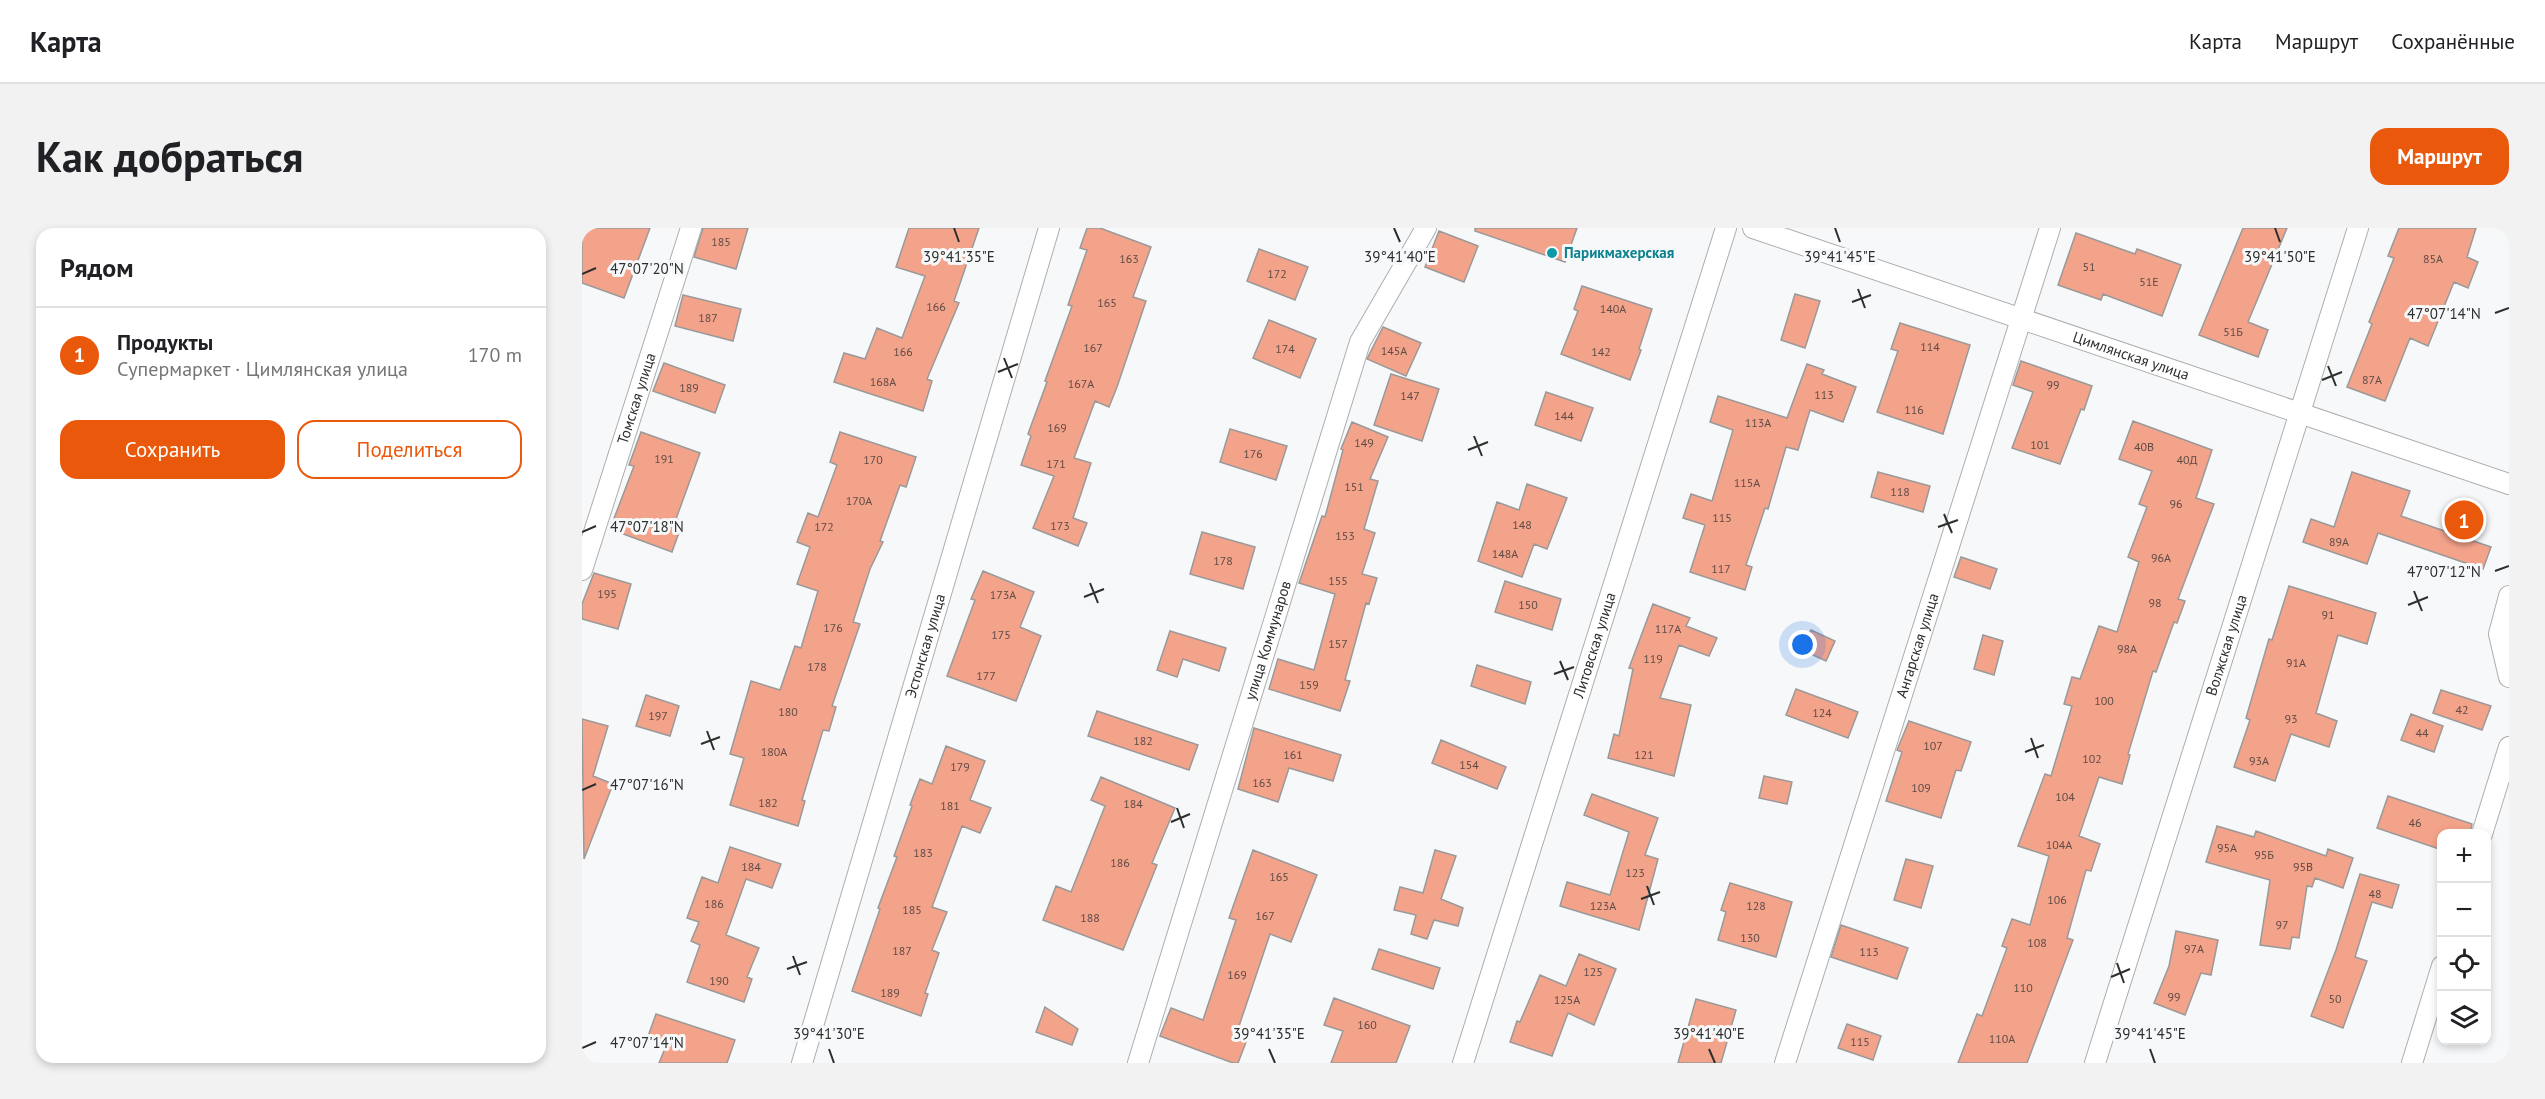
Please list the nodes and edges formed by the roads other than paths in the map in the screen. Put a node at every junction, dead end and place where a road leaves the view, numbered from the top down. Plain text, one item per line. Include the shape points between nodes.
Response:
1 (691, 228) edge
2 (1049, 228) edge
3 (1426, 228) edge
4 (1726, 228) edge
5 (1753, 228) edge
6 (2050, 228) edge
7 (2358, 228) edge
8 (2021, 319) junction
9 (2298, 412) junction
10 (2509, 484) edge
11 (582, 570) edge
12 (2509, 596) edge
13 (2509, 677) edge
14 (2509, 747) edge
15 (2484, 829) edge
16 (2437, 982) edge
17 (802, 1063) edge
18 (1138, 1063) edge
19 (1463, 1063) edge
20 (1785, 1063) edge
21 (2096, 1063) edge
22 (2412, 1063) edge

1 - 11 street, Томская улица
2 - 17 street, Эстонская улица
3 - 18 street, улица Коммунаров via 1360,342
4 - 19 street, Литовская улица
5 - 8 street, Цимлянская улица
6 - 8 street, Ангарская улица
7 - 9 street, Волжская улица
8 - 9 street, Цимлянская улица
8 - 20 street, Ангарская улица
9 - 10 street, Цимлянская улица
9 - 21 street, Волжская улица
12 - 13 street via 2499,634
14 - 15 street
16 - 22 street

